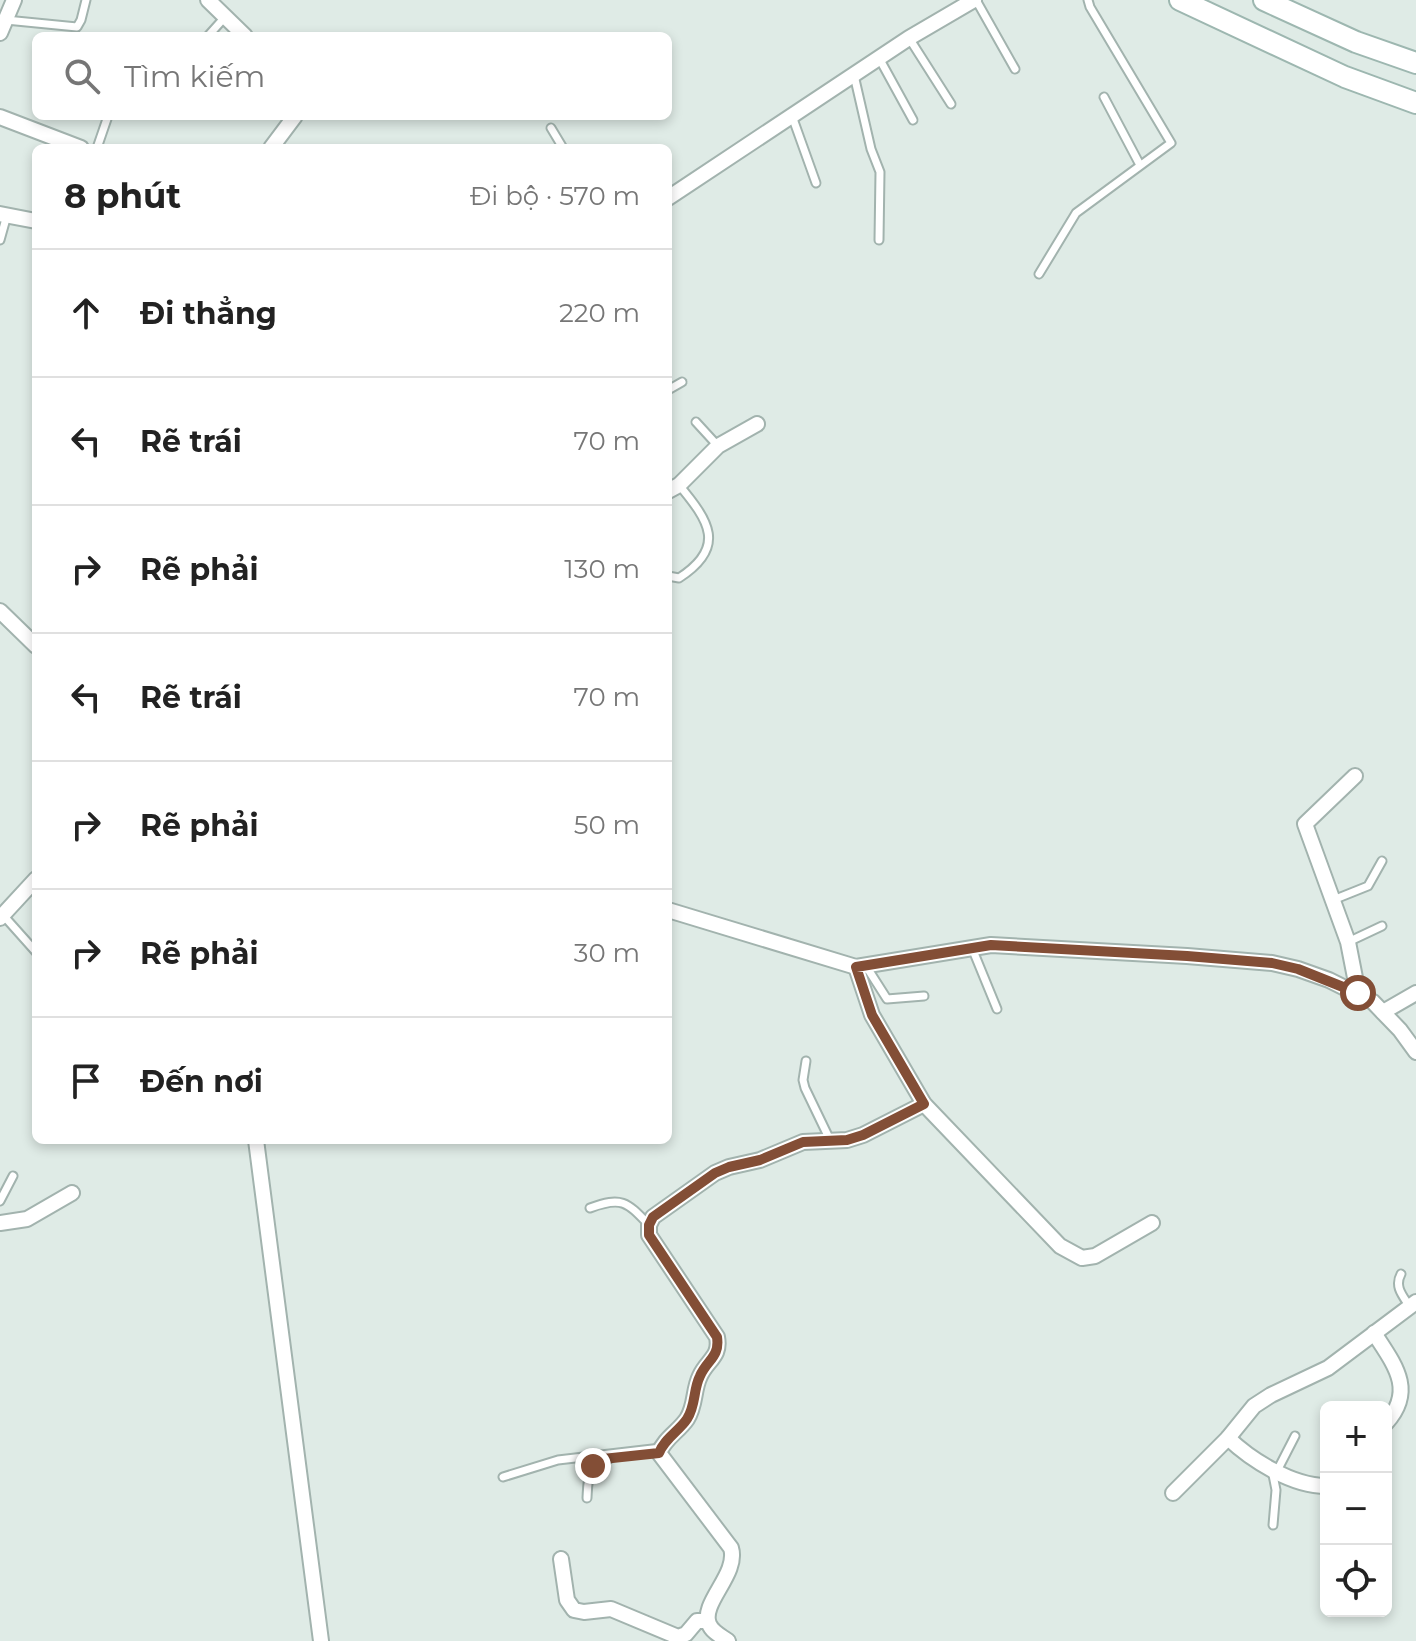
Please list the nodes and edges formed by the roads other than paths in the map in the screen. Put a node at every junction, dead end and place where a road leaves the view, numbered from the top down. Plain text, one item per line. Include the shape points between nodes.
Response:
1 (14, 0) edge
2 (86, 0) edge
3 (208, 0) edge
4 (975, 0) edge
5 (1088, 0) edge
6 (1180, 0) edge
7 (1264, 0) edge
8 (225, 17) junction
9 (3, 26) edge
10 (212, 32) edge
11 (241, 32) edge
12 (909, 38) junction
13 (879, 58) junction
14 (1416, 63) edge
15 (1015, 69) dead end
16 (854, 75) junction
17 (1104, 97) dead end
18 (1416, 103) edge
19 (951, 104) dead end
20 (792, 116) junction
21 (0, 117) edge
22 (107, 120) edge
23 (292, 120) edge
24 (913, 120) dead end
25 (551, 128) dead end
26 (71, 144) edge
27 (98, 144) edge
28 (274, 144) edge
29 (561, 144) edge
30 (1140, 165) junction
31 (816, 183) dead end
32 (672, 195) edge
33 (3, 215) edge
34 (32, 220) edge
35 (0, 240) edge
36 (879, 240) dead end
37 (1039, 274) dead end
38 (682, 382) dead end
39 (672, 388) edge
40 (696, 422) dead end
41 (757, 424) dead end
42 (718, 446) junction
43 (673, 488) edge
44 (672, 577) edge
45 (0, 611) edge
46 (32, 642) edge
47 (1355, 776) dead end
48 (1382, 861) dead end
49 (32, 883) edge
50 (1333, 900) junction
51 (672, 911) edge
52 (1, 917) edge
53 (1382, 926) dead end
54 (1348, 942) junction
55 (32, 948) edge
56 (972, 948) junction
57 (861, 966) junction
58 (1358, 993) junction
59 (1416, 993) edge
60 (924, 996) dead end
61 (997, 1009) dead end
62 (1383, 1012) junction
63 (1416, 1052) edge
64 (806, 1061) dead end
65 (924, 1104) junction
66 (830, 1140) junction
67 (257, 1144) edge
68 (13, 1176) dead end
69 (72, 1193) dead end
70 (0, 1201) edge
71 (590, 1208) dead end
72 (0, 1223) edge
73 (1152, 1223) dead end
74 (649, 1225) junction
75 (1401, 1274) dead end
76 (1413, 1304) edge
77 (1374, 1333) junction
78 (1392, 1415) edge
79 (1295, 1436) dead end
80 (1228, 1438) junction
81 (660, 1451) junction
82 (1274, 1470) junction
83 (503, 1477) dead end
84 (1320, 1486) edge
85 (1173, 1493) dead end
86 (587, 1498) dead end
87 (1273, 1525) dead end
88 (561, 1559) dead end
89 (707, 1621) junction
90 (321, 1641) edge
91 (728, 1641) edge

1 - 9 street
2 - 9 lane via 77,27
3 - 8 street
4 - 12 street
4 - 15 lane
5 - 30 lane via 1171,143
6 - 18 main road via 1345,77
7 - 14 main road
8 - 10 lane
8 - 11 street
12 - 13 street
12 - 19 lane
13 - 16 street
13 - 24 lane
16 - 20 street
16 - 36 lane via 880,172
17 - 30 lane
20 - 31 lane
20 - 32 street
21 - 26 street
22 - 27 lane
23 - 28 street
25 - 29 lane
30 - 37 lane via 1076,213
33 - 34 street
33 - 35 lane
38 - 39 lane
40 - 42 lane
41 - 42 street
42 - 43 street
43 - 44 lane via 700,510 710,531 702,558 692,570
45 - 46 street
47 - 50 street via 1305,824
48 - 50 lane via 1368,886
49 - 52 street
50 - 54 street
51 - 57 street
52 - 55 lane
53 - 54 lane
54 - 58 street
56 - 57 street
56 - 58 street via 1272,963
56 - 61 lane
57 - 60 lane via 887,999
57 - 65 street via 872,1015
58 - 62 street
59 - 62 street
62 - 63 street
64 - 66 lane via 805,1088
65 - 66 street via 863,1135
65 - 73 street via 1072,1254 1095,1256
66 - 74 street via 803,1142 715,1173
67 - 90 street
68 - 70 lane
69 - 72 street via 27,1219
71 - 74 lane via 622,1202
74 - 81 street via 649,1235 719,1347 698,1380 686,1421
75 - 76 lane via 1398,1288
76 - 77 street
77 - 78 street via 1398,1370 1401,1386
77 - 80 street via 1328,1368 1262,1401
79 - 82 lane
80 - 82 street
80 - 85 street
81 - 83 lane via 558,1460
81 - 86 lane via 598,1462 588,1477
81 - 89 street via 734,1556
82 - 84 street
82 - 87 lane
88 - 89 street via 567,1600 574,1610 617,1610 678,1637 697,1621
89 - 91 street

